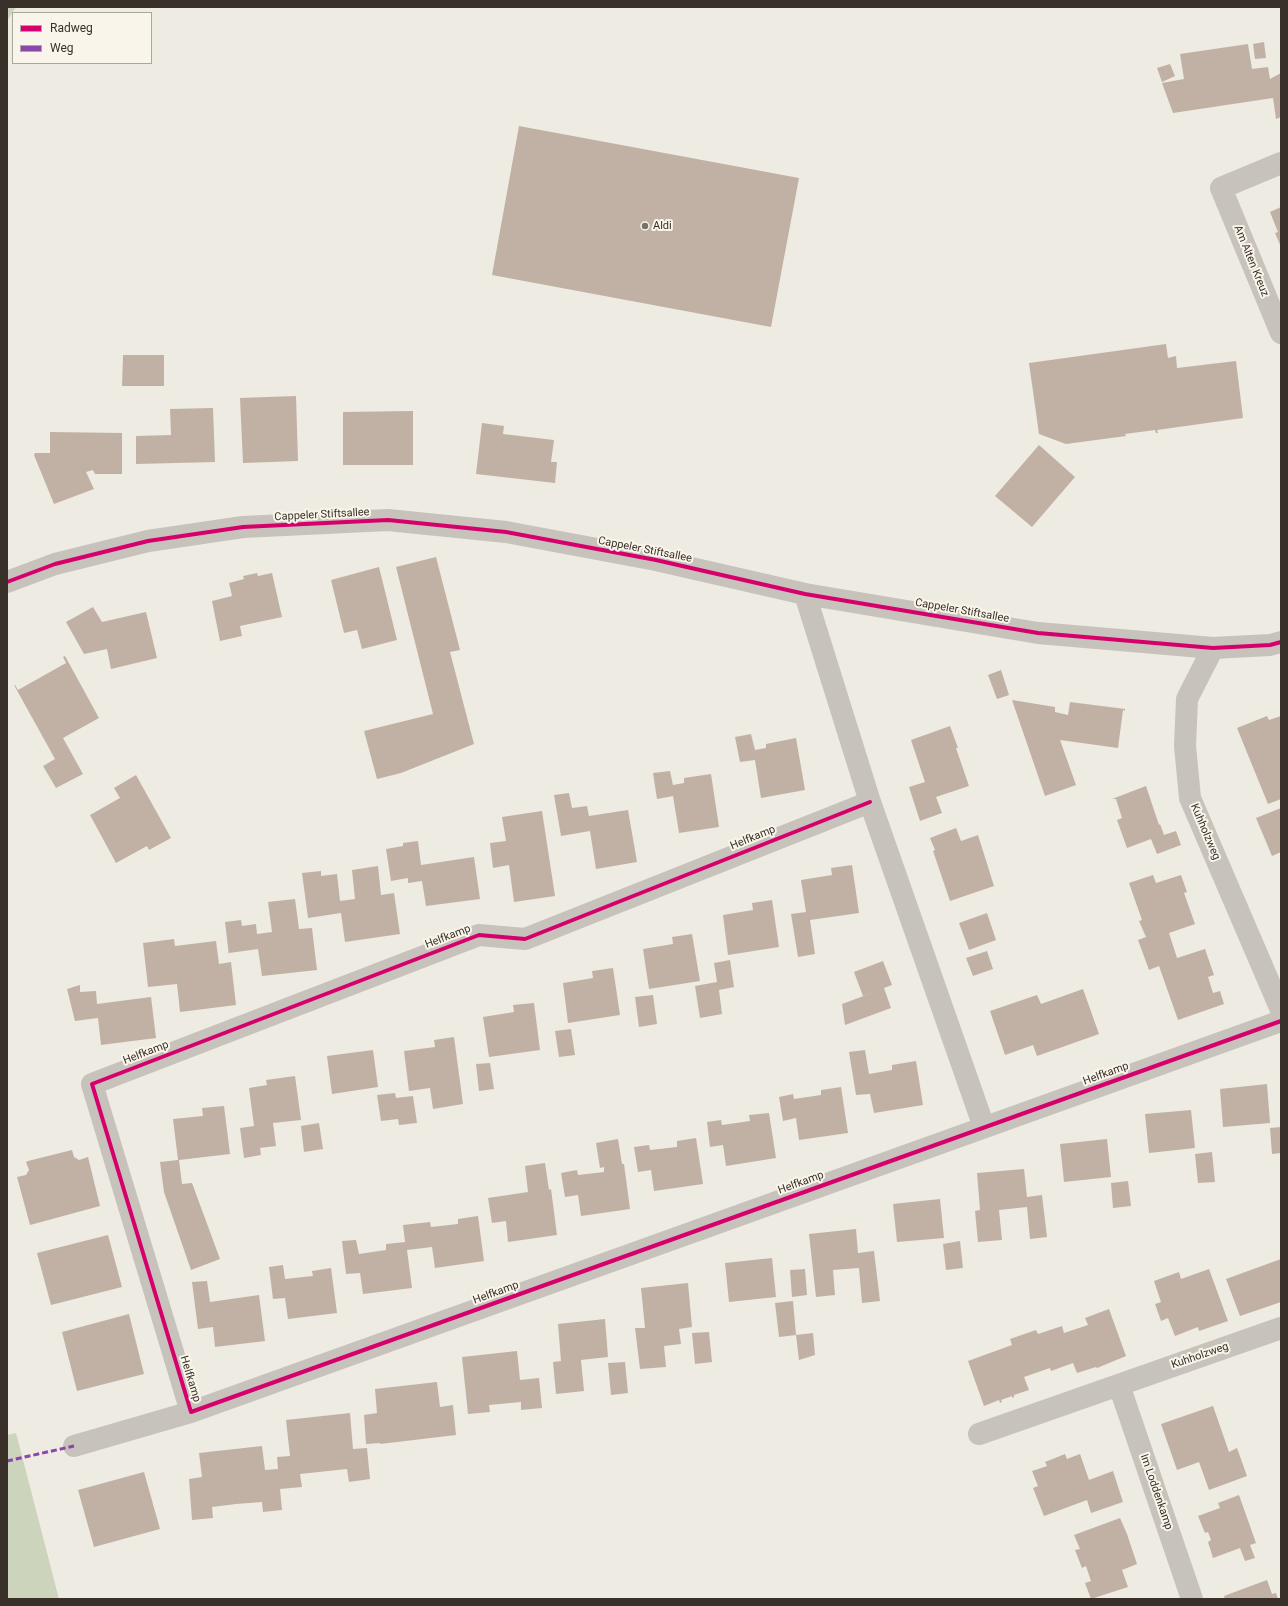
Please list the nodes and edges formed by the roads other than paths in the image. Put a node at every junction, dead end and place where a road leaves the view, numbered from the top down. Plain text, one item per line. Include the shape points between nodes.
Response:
1 (1281, 164) edge
2 (1281, 333) edge
3 (7, 582) edge
4 (805, 594) junction
5 (1281, 642) edge
6 (1213, 648) junction
7 (870, 802) junction
8 (1281, 1010) edge
9 (1281, 1021) edge
10 (984, 1127) junction
11 (1281, 1328) edge
12 (1119, 1385) junction
13 (191, 1412) junction
14 (979, 1434) dead end
15 (74, 1446) dead end
16 (1192, 1599) edge

1 - 2 street, Am Alten Kreuz via 1221,188
3 - 4 street, Cappeler Stiftsallee via 55,564 148,541 243,527 388,520 506,532 656,560
4 - 6 street, Cappeler Stiftsallee via 1038,633
4 - 7 street
5 - 6 street, Cappeler Stiftsallee via 1270,645
6 - 8 street, Kuhholzweg via 1187,699 1185,746 1190,798
7 - 10 street
7 - 13 street, Helfkamp via 525,939 479,935 92,1084
9 - 10 street, Helfkamp
10 - 13 street, Helfkamp
11 - 12 street, Kuhholzweg
12 - 14 street, Kuhholzweg
12 - 16 street, Im Loddenkamp
13 - 15 street, Helfkamp

